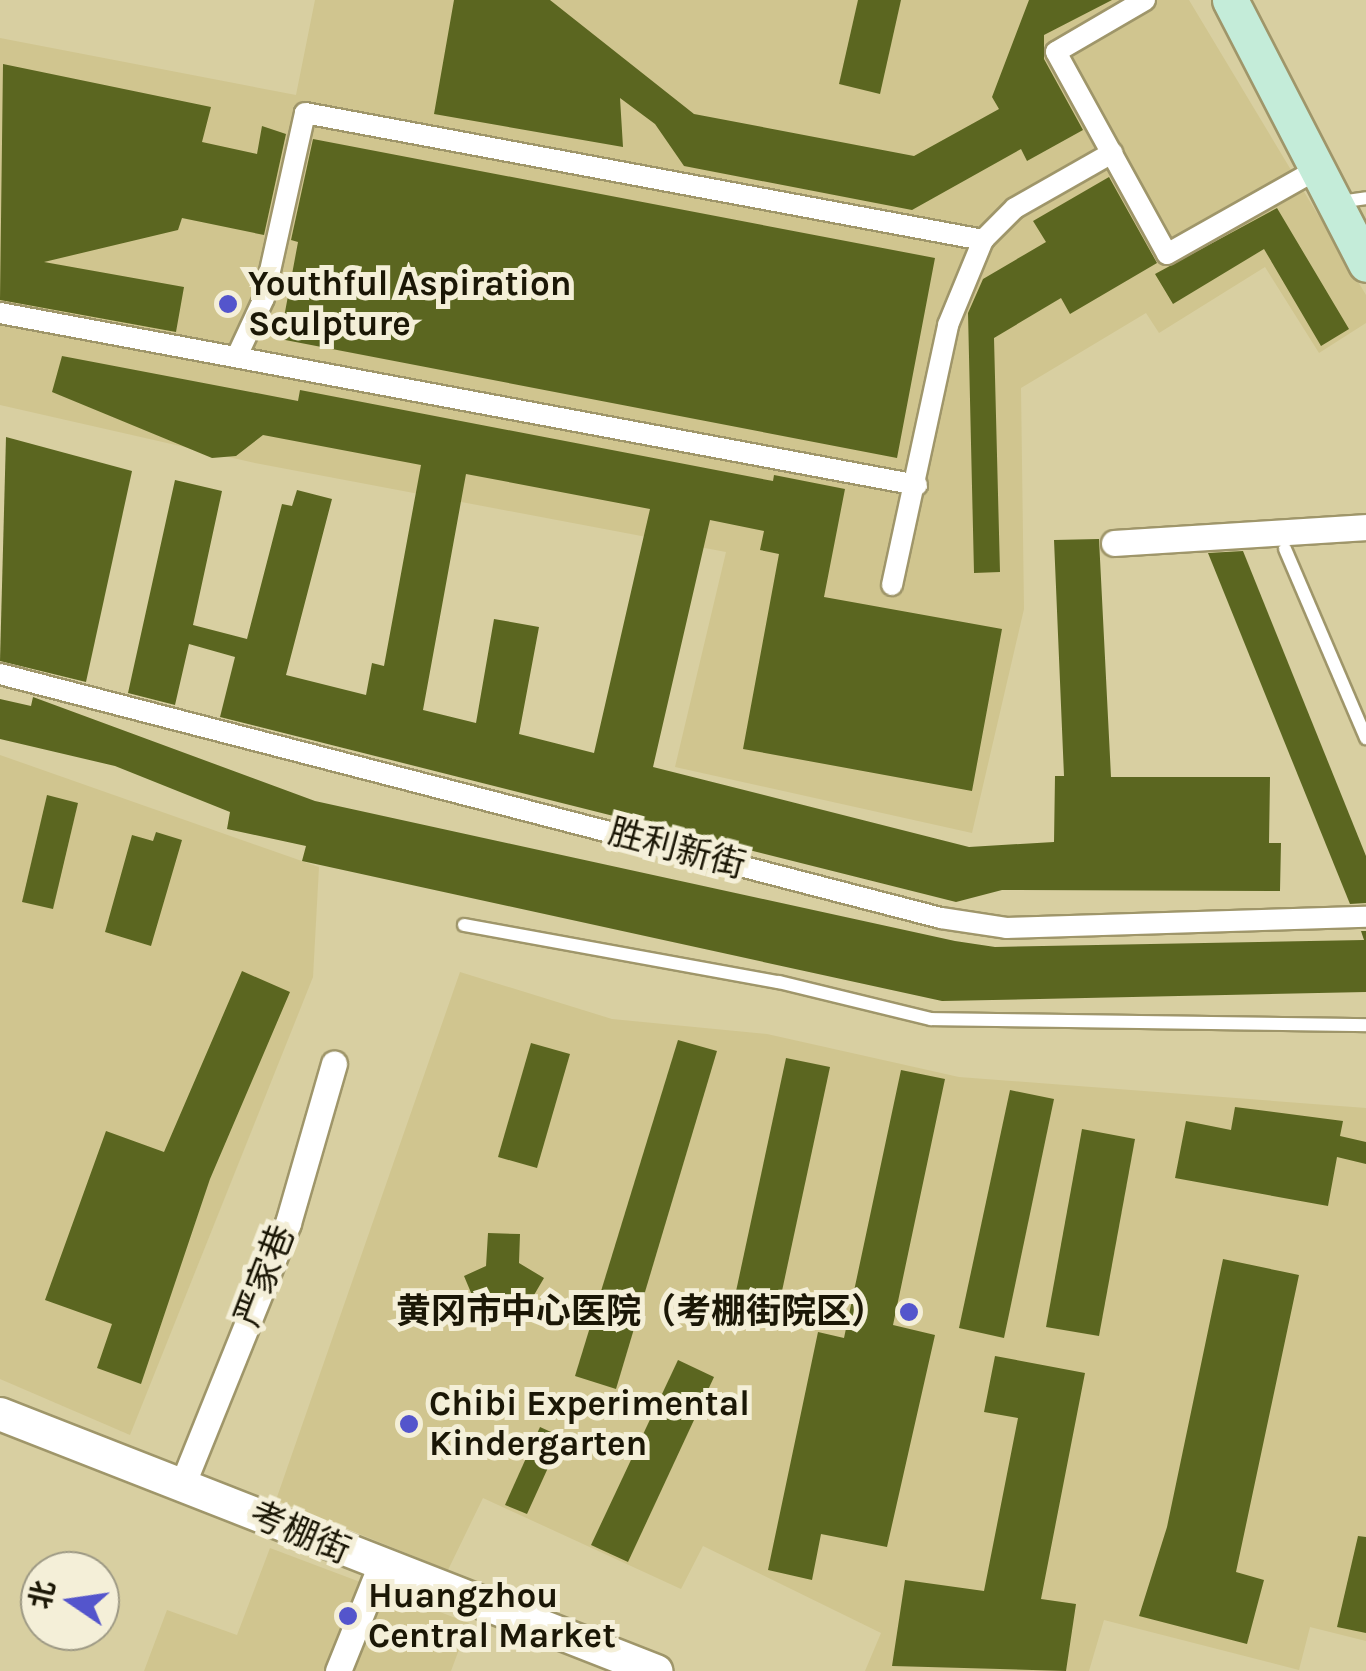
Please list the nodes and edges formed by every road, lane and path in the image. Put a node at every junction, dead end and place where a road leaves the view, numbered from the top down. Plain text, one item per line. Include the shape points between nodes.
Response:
1 (1145, 0) edge
2 (1230, 0) edge
3 (1112, 152) junction
4 (1318, 169) junction
5 (1351, 200) edge
6 (983, 240) junction
7 (1366, 264) edge
8 (0, 314) edge
9 (237, 356) junction
10 (917, 486) junction
11 (1366, 527) edge
12 (1114, 543) dead end
13 (1285, 549) dead end
14 (892, 585) dead end
15 (0, 674) edge
16 (1366, 738) edge
17 (1366, 917) edge
18 (464, 925) dead end
19 (1366, 1025) edge
20 (334, 1064) dead end
21 (0, 1414) edge
22 (183, 1484) junction
23 (380, 1567) junction
24 (651, 1670) edge
25 (338, 1671) edge

1 - 3 street via 1056,52
2 - 4 main road
3 - 4 street via 1167,254
3 - 6 street via 1016,208
4 - 5 main road
5 - 7 main road
6 - 9 street via 305,113 264,298
6 - 10 street via 948,325
8 - 9 street
9 - 10 street
10 - 14 street
11 - 12 street
13 - 16 lane
15 - 17 street, 胜利新街 via 941,918 1006,928
18 - 19 lane via 932,1018
20 - 22 street, 严家巷 via 288,1223
21 - 22 street, 考棚街
22 - 23 street, 考棚街
23 - 24 street, 考棚街
23 - 25 street

